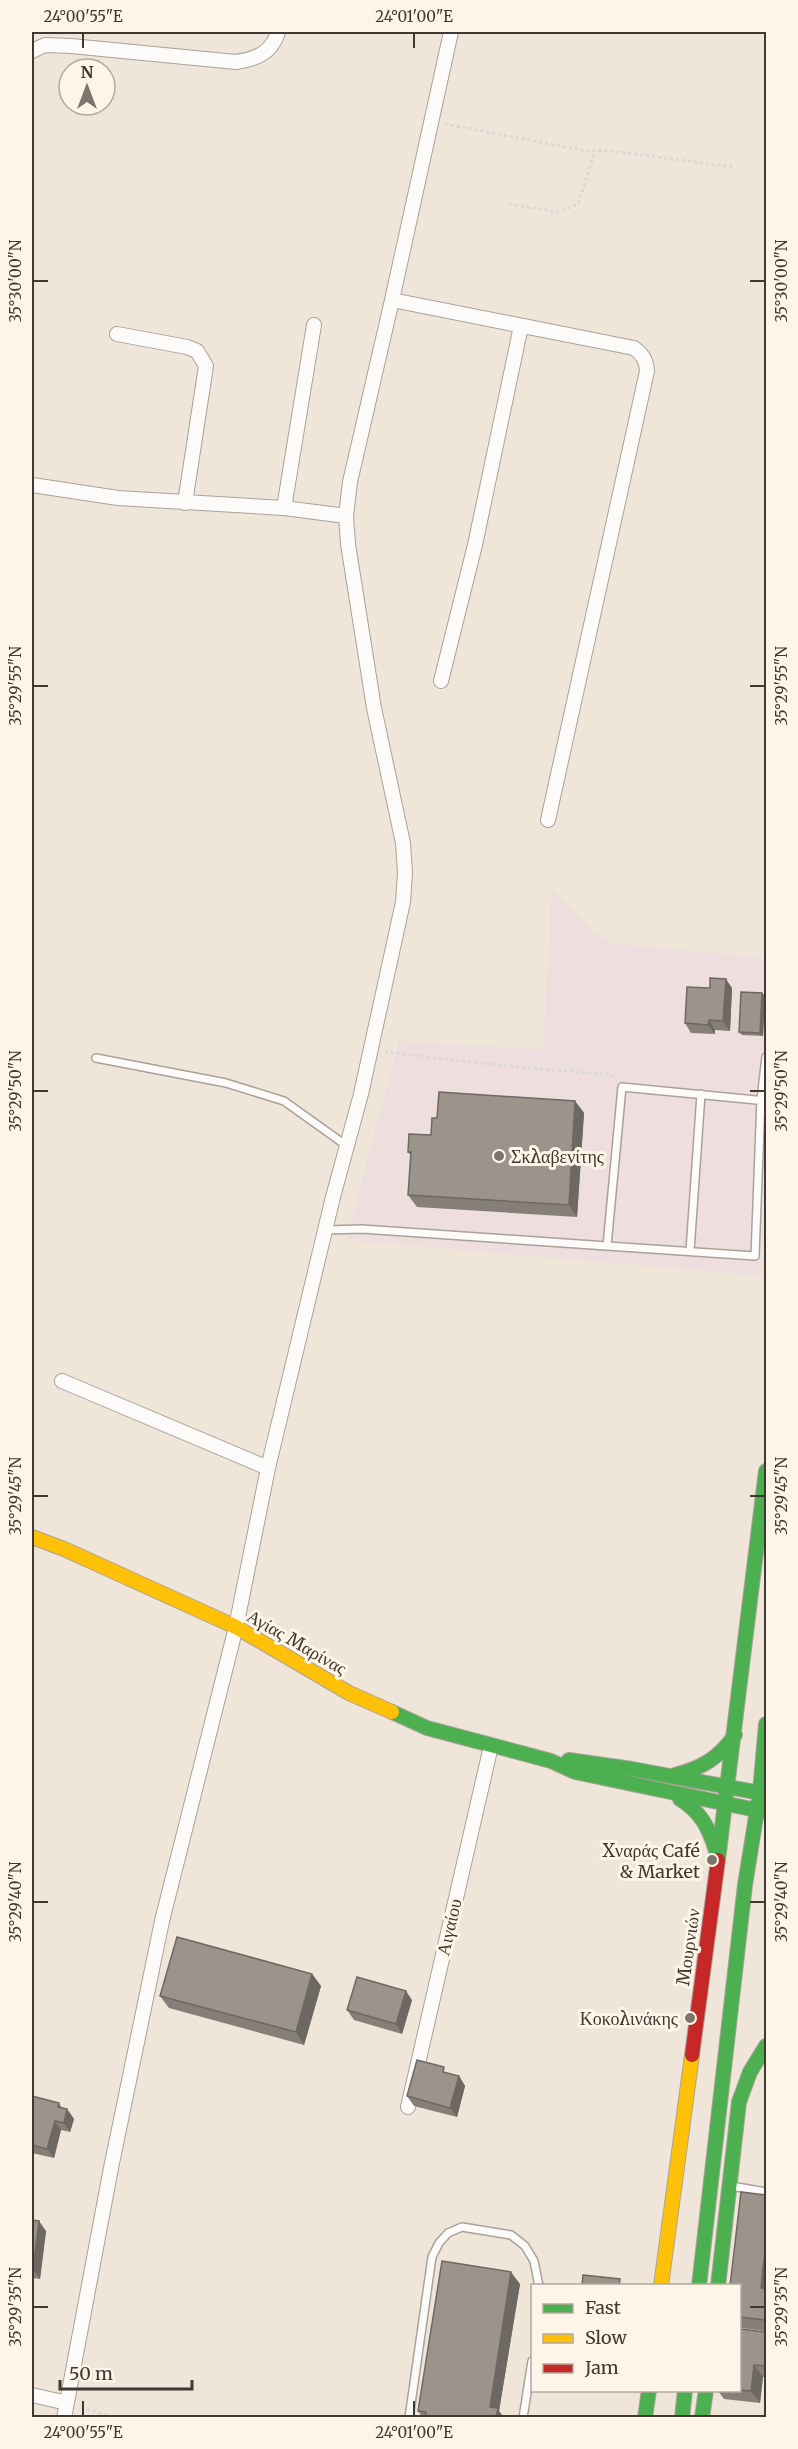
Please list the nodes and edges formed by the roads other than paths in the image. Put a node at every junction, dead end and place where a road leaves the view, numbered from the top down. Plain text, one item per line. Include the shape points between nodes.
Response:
1 (278, 32) edge
2 (451, 32) edge
3 (32, 51) edge
4 (392, 300) junction
5 (314, 325) dead end
6 (521, 326) junction
7 (117, 334) dead end
8 (32, 485) edge
9 (185, 503) junction
10 (284, 508) junction
11 (346, 516) junction
12 (441, 681) dead end
13 (548, 820) dead end
14 (766, 1057) edge
15 (96, 1058) dead end
16 (701, 1094) junction
17 (764, 1100) edge
18 (348, 1147) junction
19 (325, 1230) junction
20 (607, 1245) junction
21 (690, 1251) junction
22 (62, 1381) dead end
23 (268, 1468) junction
24 (766, 1471) edge
25 (32, 1537) edge
26 (236, 1627) junction
27 (766, 1724) edge
28 (735, 1735) junction
29 (766, 1744) edge
30 (491, 1746) junction
31 (551, 1761) junction
32 (672, 1776) junction
33 (728, 1787) junction
34 (670, 1793) junction
35 (763, 1793) edge
36 (726, 1805) junction
37 (761, 1811) edge
38 (766, 1834) edge
39 (749, 1858) junction
40 (718, 1860) junction
41 (766, 2046) edge
42 (408, 2107) edge
43 (729, 2186) junction
44 (766, 2192) edge
45 (539, 2284) edge
46 (661, 2284) edge
47 (699, 2284) edge
48 (718, 2284) edge
49 (531, 2367) edge
50 (649, 2392) edge
51 (685, 2392) edge
52 (706, 2392) edge
53 (32, 2395) edge
54 (67, 2403) junction
55 (64, 2418) edge
56 (410, 2418) edge
57 (523, 2418) edge
58 (645, 2418) edge
59 (682, 2418) edge
60 (702, 2418) edge

1 - 3 street via 269,50 255,60 236,62 71,46 45,45
2 - 4 street
4 - 6 street
4 - 11 street via 350,482
5 - 10 street
6 - 12 street via 475,545
6 - 13 street via 634,348 642,354 647,371
7 - 9 street via 187,347 196,351 206,366
8 - 9 street
9 - 10 street
10 - 11 street
11 - 18 street via 372,696 403,843 405,873 403,902
14 - 17 lane
15 - 18 lane via 226,1083 284,1101
16 - 17 lane
16 - 20 lane via 622,1087
16 - 21 lane
17 - 21 lane via 755,1256
18 - 19 street
19 - 20 lane
19 - 23 street
20 - 21 lane
22 - 23 street
23 - 26 street
24 - 28 main road, Μουρνιών
25 - 26 main road, Αγίας Μαρίνας
26 - 30 main road, Αγίας Μαρίνας via 349,1693 427,1728
26 - 54 street via 162,1921
27 - 29 main road
28 - 32 main road via 712,1762
28 - 33 main road, Μουρνιών
29 - 35 main road
30 - 31 main road, Αγίας Μαρίνας
30 - 42 street, Αιγαίου
31 - 32 main road, Αγίας Μαρίνας via 577,1760
31 - 34 main road, Αγίας Μαρίνας via 576,1772
32 - 33 main road, Αγίας Μαρίνας
33 - 35 main road, Αγίας Μαρίνας
33 - 36 main road, Μουρνιών
34 - 36 main road, Αγίας Μαρίνας
34 - 40 main road via 701,1813
35 - 37 main road
36 - 37 main road, Αγίας Μαρίνας
36 - 40 main road, Μουρνιών
37 - 39 main road
38 - 39 main road
39 - 47 main road
40 - 46 main road, Μουρνιών
41 - 43 main road via 746,2079 739,2102
43 - 44 lane
43 - 48 main road
45 - 56 lane via 534,2261 525,2246 511,2235 462,2227 448,2233 432,2257
49 - 57 lane
50 - 58 main road
51 - 59 main road
52 - 60 main road
53 - 54 street
54 - 55 street

